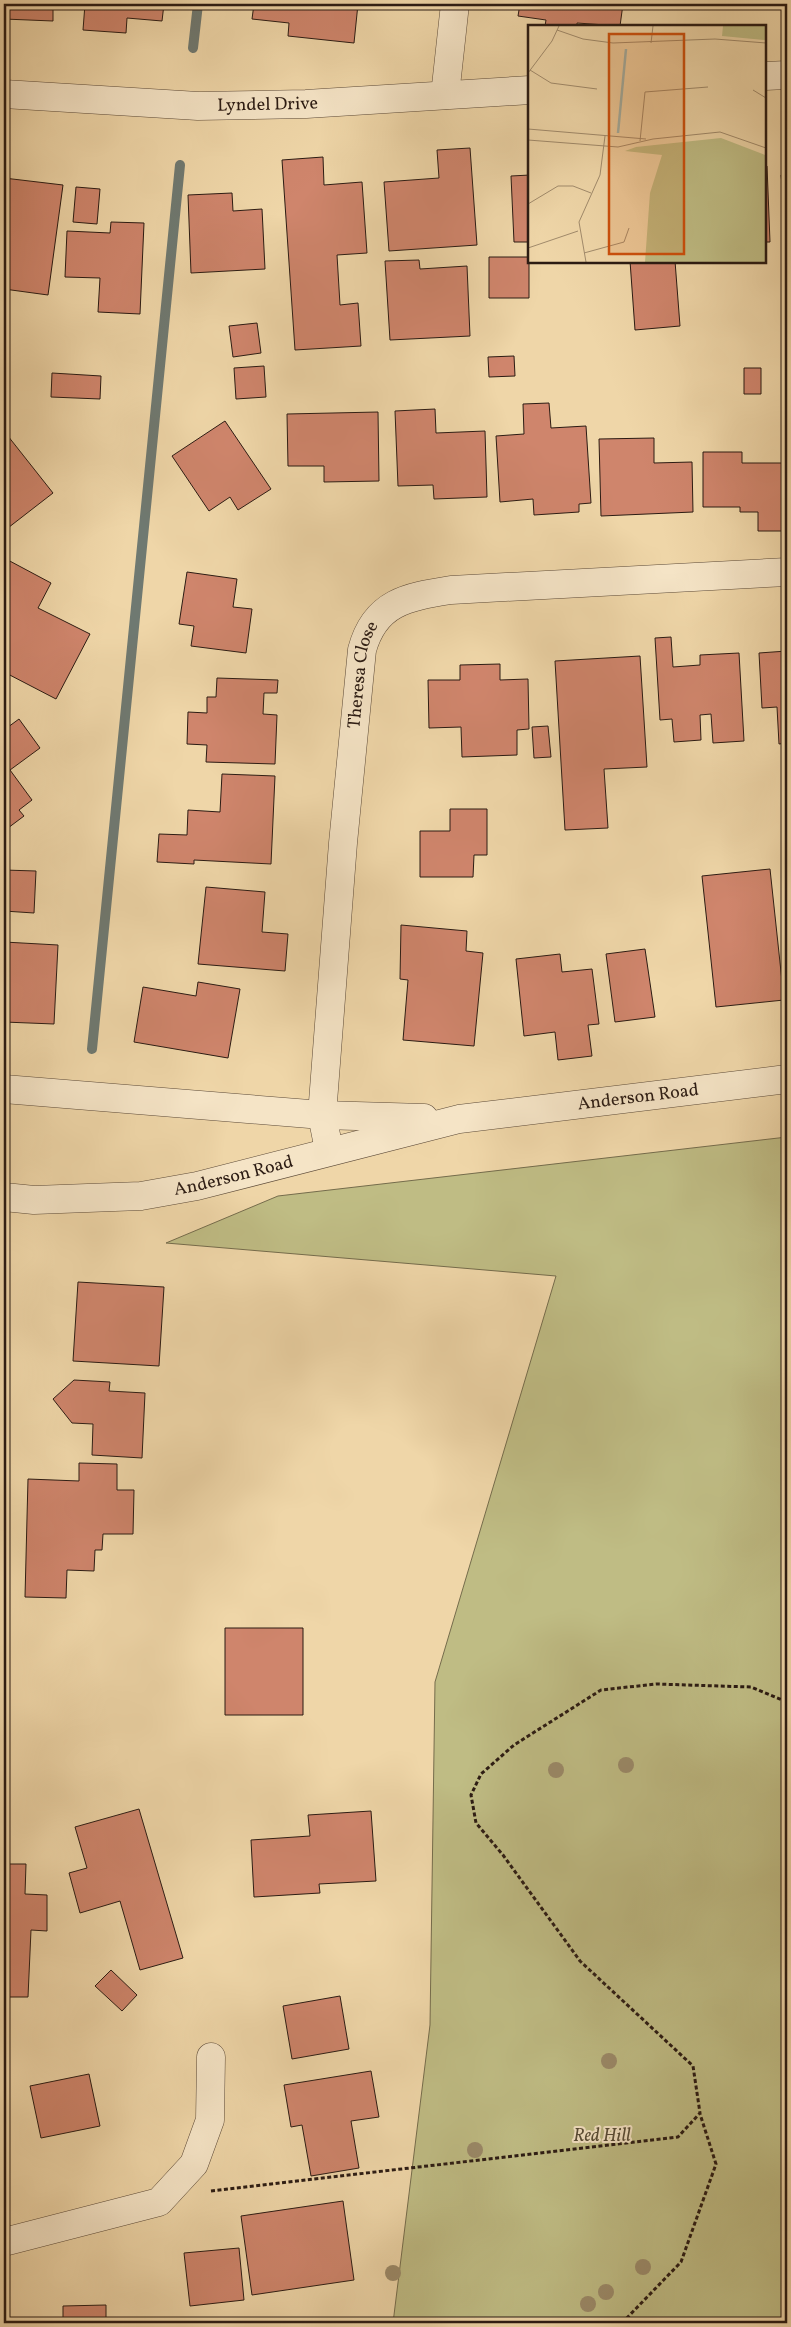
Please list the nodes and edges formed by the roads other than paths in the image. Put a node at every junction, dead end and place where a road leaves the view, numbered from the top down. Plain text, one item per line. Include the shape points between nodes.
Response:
1 (455, 4) edge
2 (787, 75) edge
3 (766, 76) edge
4 (528, 90) edge
5 (4, 94) edge
6 (445, 95) junction
7 (787, 572) edge
8 (787, 1079) edge
9 (4, 1089) edge
10 (322, 1115) junction
11 (459, 1118) junction
12 (329, 1150) junction
13 (4, 1197) edge
14 (211, 2057) dead end
15 (4, 2242) edge

1 - 6 street
2 - 3 street
4 - 6 street, Lyndel Drive
5 - 6 street, Lyndel Drive via 198,106 306,104
7 - 10 street, Theresa Close via 451,590 394,603 373,624 366,634 358,682
8 - 11 street, Anderson Road
9 - 10 street, Anderson Road
10 - 11 street, Anderson Road
10 - 12 street, Theresa Close
11 - 12 street, Anderson Road
12 - 13 street, Anderson Road via 197,1186 141,1196 34,1200
14 - 15 street via 210,2120 194,2164 159,2202

